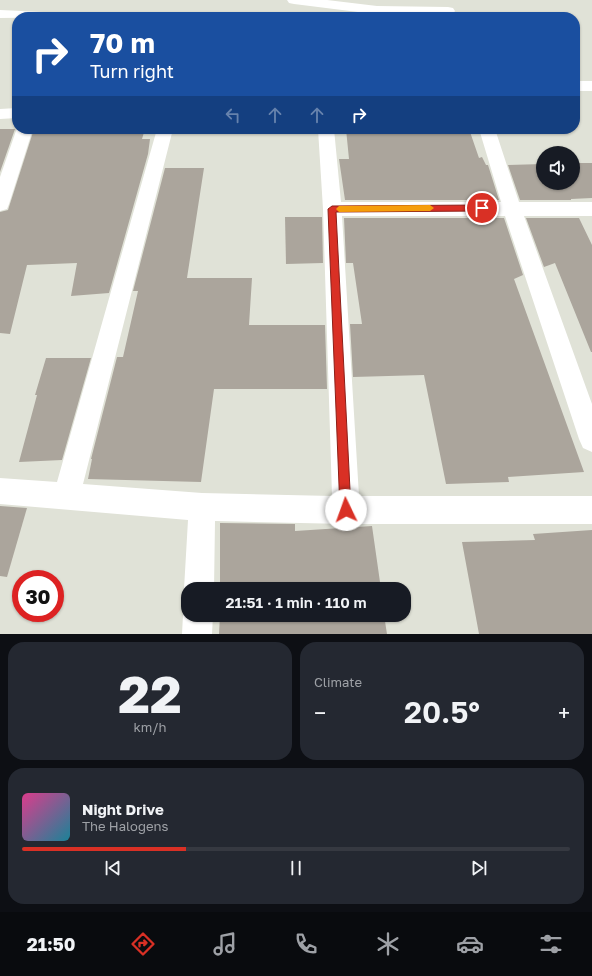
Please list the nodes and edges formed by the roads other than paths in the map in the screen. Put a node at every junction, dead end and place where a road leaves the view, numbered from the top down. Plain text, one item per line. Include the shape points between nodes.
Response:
1 (294, 0) edge
2 (448, 9) edge
3 (362, 12) edge
4 (403, 12) edge
5 (0, 14) edge
6 (12, 14) edge
7 (580, 86) edge
8 (592, 86) edge
9 (12, 113) edge
10 (0, 114) edge
11 (23, 134) edge
12 (164, 134) edge
13 (326, 134) edge
14 (489, 134) edge
15 (0, 204) edge
16 (512, 208) junction
17 (332, 209) junction
18 (592, 209) edge
19 (592, 439) edge
20 (0, 492) edge
21 (66, 498) junction
22 (202, 507) junction
23 (346, 510) junction
24 (592, 510) edge
25 (199, 582) edge
26 (198, 622) edge
27 (197, 634) edge

1 - 3 street
2 - 4 street
5 - 6 street
7 - 8 street
9 - 10 street
11 - 15 street
12 - 21 street
13 - 17 street
14 - 16 street
16 - 17 street
16 - 18 street
16 - 19 street
17 - 23 street
20 - 21 street
21 - 22 street
22 - 23 street
22 - 25 street
23 - 24 street
26 - 27 street

